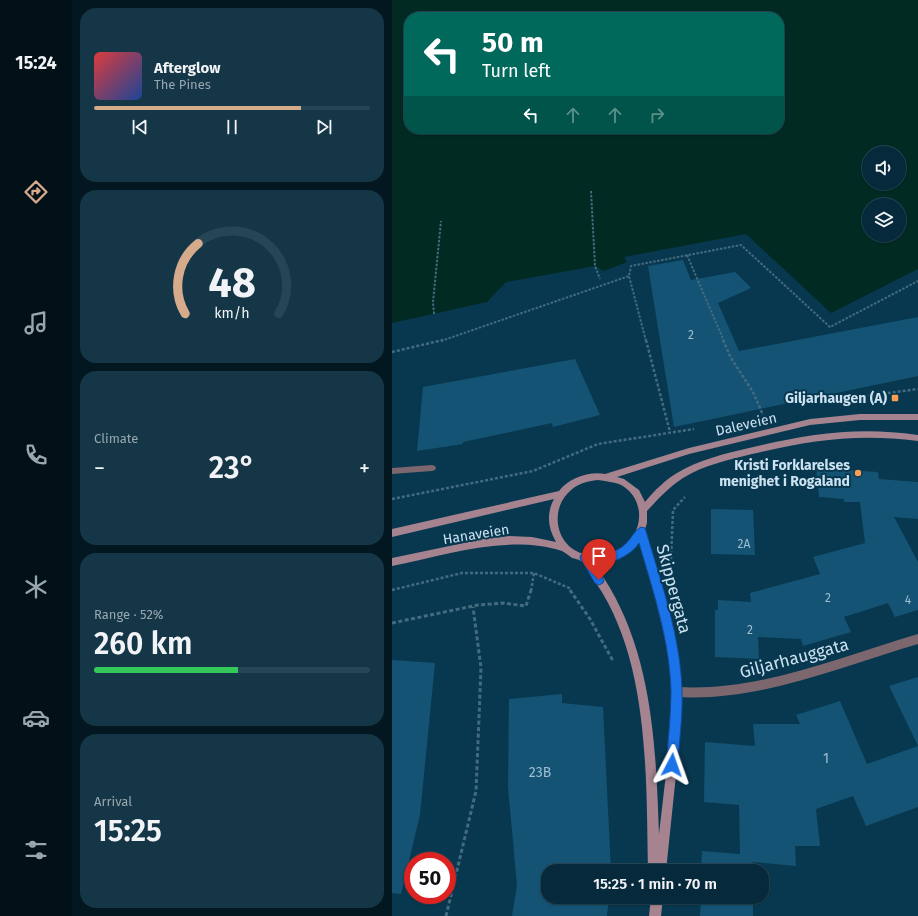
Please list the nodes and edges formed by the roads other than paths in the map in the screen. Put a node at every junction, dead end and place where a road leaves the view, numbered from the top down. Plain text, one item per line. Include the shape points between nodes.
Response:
1 (918, 417) edge
2 (918, 438) edge
3 (432, 468) dead end
4 (392, 471) edge
5 (608, 476) junction
6 (561, 494) junction
7 (644, 509) junction
8 (641, 531) junction
9 (392, 533) edge
10 (564, 548) junction
11 (585, 558) junction
12 (392, 562) edge
13 (918, 639) edge
14 (677, 692) junction
15 (654, 864) edge
16 (661, 864) edge

1 - 5 main road, Daleveien via 860,417 810,422 689,451
2 - 7 main road, Daleveien via 896,434 822,435 719,459 698,466 661,488
3 - 4 street
5 - 6 main road via 577,481
5 - 7 main road via 632,487 640,497
6 - 9 main road, Hanaveien
6 - 10 main road via 551,522 555,536
7 - 8 main road
8 - 11 main road via 625,551 598,560
8 - 14 main road, Skippergata via 673,652
10 - 11 main road
10 - 12 main road, Hanaveien via 532,541 509,540
11 - 15 main road via 619,616 634,659 645,708 651,764
13 - 14 street, Giljarhauggata via 784,681 706,694
14 - 16 main road, Skippergata

